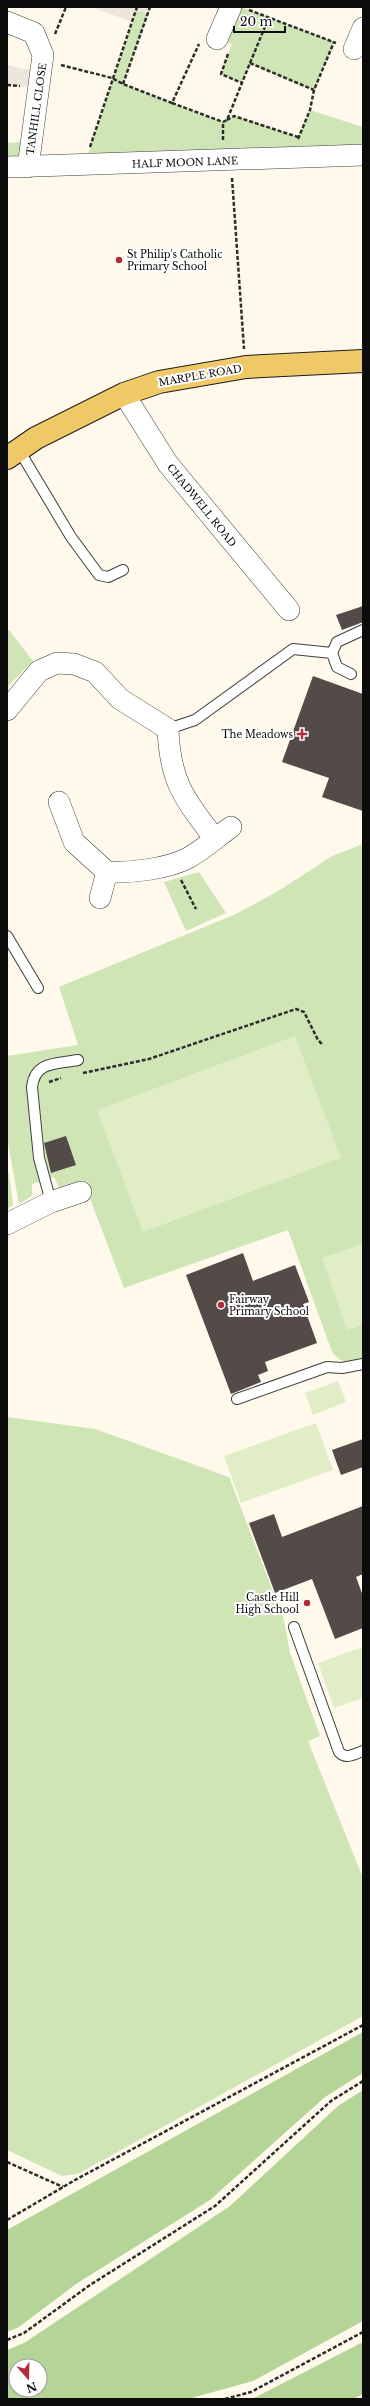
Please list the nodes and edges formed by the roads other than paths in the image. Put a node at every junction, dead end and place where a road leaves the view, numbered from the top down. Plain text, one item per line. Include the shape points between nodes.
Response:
1 (238, 8) edge
2 (7, 22) edge
3 (363, 28) edge
4 (218, 39) road end
5 (354, 49) road end
6 (363, 155) edge
7 (7, 167) edge
8 (28, 168) junction
9 (363, 361) edge
10 (124, 394) junction
11 (13, 454) edge
12 (123, 570) dead end
13 (289, 610) dead end
14 (363, 630) edge
15 (332, 652) junction
16 (351, 674) dead end
17 (7, 710) edge
18 (168, 729) junction
19 (59, 802) dead end
20 (107, 872) junction
21 (100, 898) dead end
22 (7, 936) edge
23 (38, 988) dead end
24 (78, 1060) dead end
25 (81, 1192) dead end
26 (51, 1202) junction
27 (7, 1224) edge
28 (363, 1364) edge
29 (237, 1398) dead end
30 (294, 1627) dead end
31 (363, 1751) edge

1 - 4 street
2 - 8 street, TANHILL CLOSE via 34,33 40,52
3 - 5 street
6 - 8 street, HALF MOON LANE
7 - 8 street, HALF MOON LANE
9 - 10 main road, MARPLE ROAD via 246,367 159,382
10 - 11 main road, MARPLE ROAD via 36,438
10 - 13 street, CHADWELL ROAD via 168,464
11 - 12 lane via 99,575 108,577
14 - 15 lane via 337,642
15 - 16 lane via 337,667
15 - 18 lane via 293,649 195,720
17 - 18 street via 39,671 57,663 74,664 95,672 120,699
18 - 20 street via 174,775 186,800 223,833 189,858 175,863 127,873
19 - 20 street via 74,842
20 - 21 street
22 - 23 lane
24 - 26 lane via 48,1065 33,1075 39,1158
25 - 26 street
26 - 27 street
28 - 29 lane via 342,1368 327,1366
30 - 31 lane via 339,1752 343,1756 348,1756

